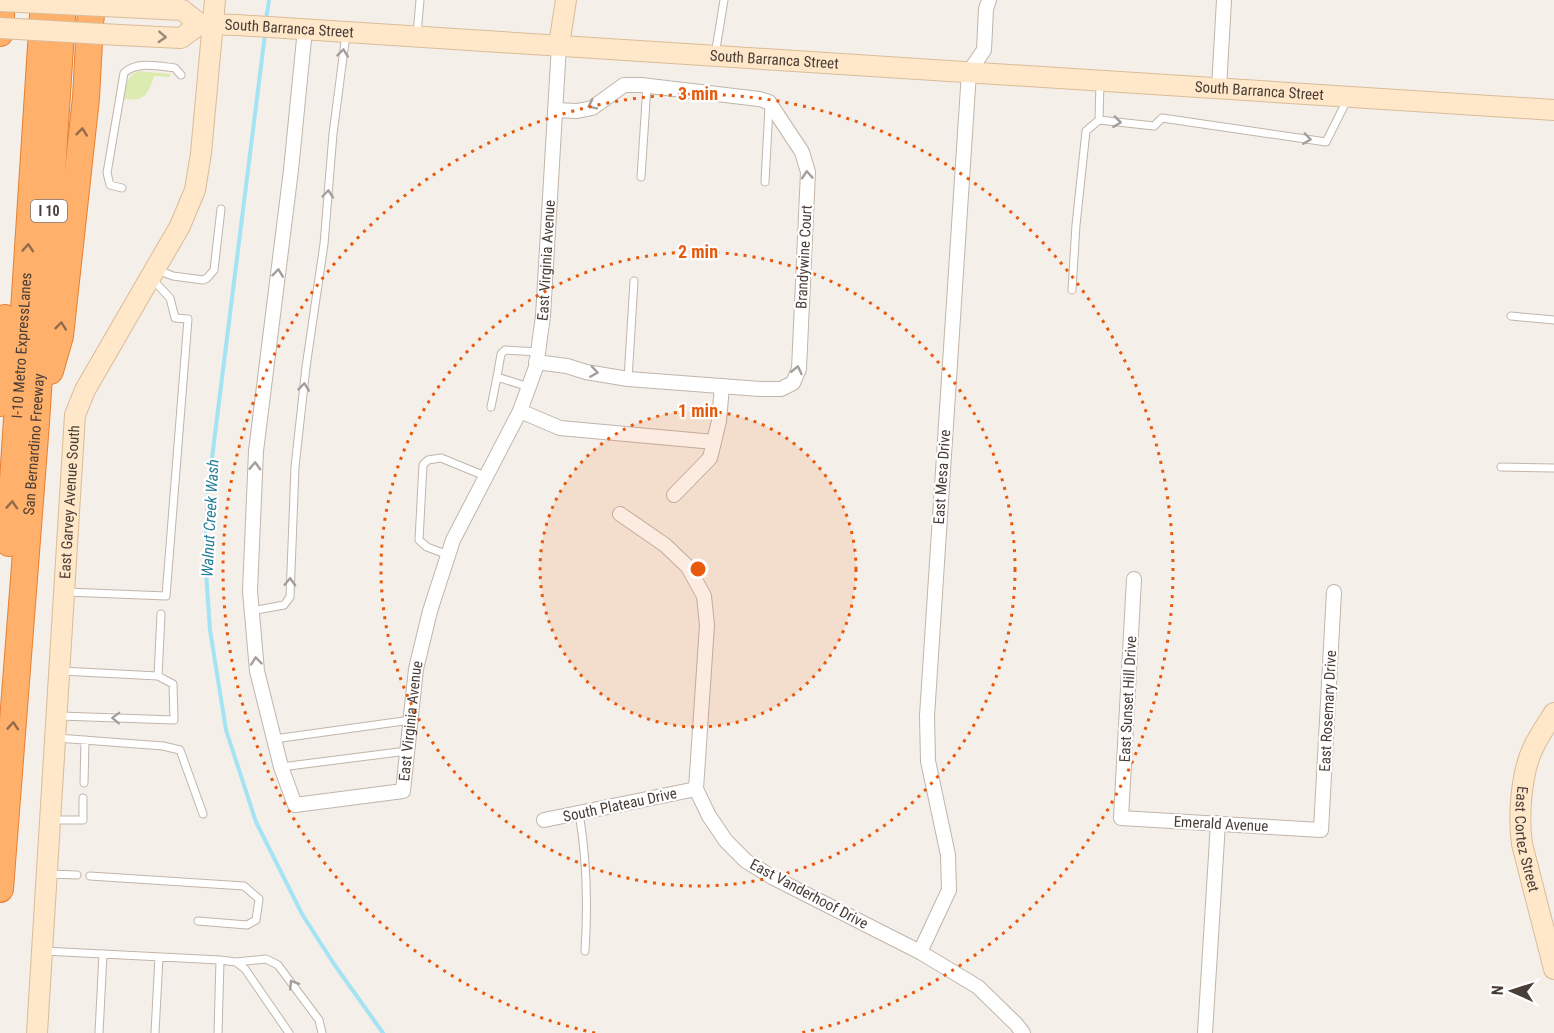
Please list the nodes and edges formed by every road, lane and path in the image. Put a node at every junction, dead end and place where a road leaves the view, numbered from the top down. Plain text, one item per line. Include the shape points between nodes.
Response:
1 (1, 0) edge
2 (27, 0) edge
3 (44, 0) edge
4 (63, 0) edge
5 (93, 0) edge
6 (215, 0) edge
7 (420, 0) edge
8 (566, 0) edge
9 (724, 0) edge
10 (989, 0) edge
11 (1224, 0) edge
12 (206, 24) junction
13 (0, 26) edge
14 (304, 29) junction
15 (346, 32) junction
16 (0, 33) edge
17 (417, 36) junction
18 (559, 45) junction
19 (715, 55) junction
20 (969, 72) junction
21 (181, 75) dead end
22 (1100, 80) junction
23 (647, 86) junction
24 (1219, 88) junction
25 (1349, 96) junction
26 (769, 102) junction
27 (555, 110) junction
28 (1554, 110) edge
29 (1099, 120) junction
30 (640, 177) dead end
31 (765, 182) dead end
32 (123, 188) dead end
33 (221, 209) dead end
34 (153, 273) junction
35 (634, 281) dead end
36 (1072, 290) dead end
37 (1511, 316) dead end
38 (1554, 320) edge
39 (537, 357) junction
40 (497, 377) junction
41 (628, 379) junction
42 (722, 386) junction
43 (529, 387) junction
44 (0, 403) edge
45 (491, 407) dead end
46 (520, 411) junction
47 (36, 423) junction
48 (714, 442) junction
49 (1502, 467) dead end
50 (1554, 468) edge
51 (485, 476) junction
52 (674, 495) dead end
53 (620, 514) dead end
54 (448, 555) junction
55 (1134, 579) dead end
56 (64, 591) junction
57 (1334, 592) dead end
58 (251, 611) junction
59 (161, 614) dead end
60 (58, 670) junction
61 (158, 676) junction
62 (0, 690) edge
63 (1554, 713) edge
64 (56, 716) junction
65 (411, 720) junction
66 (55, 738) junction
67 (274, 739) junction
68 (85, 740) junction
69 (407, 751) junction
70 (281, 767) junction
71 (84, 783) dead end
72 (696, 789) junction
73 (84, 798) dead end
74 (579, 813) junction
75 (202, 814) dead end
76 (1121, 819) joint
77 (50, 820) junction
78 (544, 820) dead end
79 (1218, 823) junction
80 (1321, 830) joint
81 (46, 874) junction
82 (77, 875) dead end
83 (90, 876) dead end
84 (0, 889) edge
85 (198, 921) dead end
86 (42, 951) junction
87 (585, 951) dead end
88 (920, 952) junction
89 (103, 954) junction
90 (159, 957) junction
91 (220, 960) junction
92 (236, 962) junction
93 (1554, 969) edge
94 (36, 1033) edge
95 (99, 1033) edge
96 (154, 1033) edge
97 (218, 1033) edge
98 (289, 1033) edge
99 (322, 1033) edge
100 (1023, 1033) edge
101 (1205, 1033) edge

1 - 12 main road, bridge via 182,10
1 - 13 highway
2 - 44 highway, I-10 Metro ExpressLanes
62 -> 3 highway, I-10 Metro ExpressLanes
4 - 47 highway, San Bernardino Freeway / I 10
47 -> 5 highway via 60,336
6 - 12 main road, East Garvey Avenue South
7 - 17 lane
8 - 18 main road, East Virginia Avenue
9 - 19 lane
10 - 20 street, East Mesa Drive via 984,50
11 - 24 street
13 -> 12 main road, bridge via 181,38
12 - 14 main road, South Barranca Street
12 - 34 main road, East Garvey Avenue South via 201,153 195,190
13 - 16 highway
14 - 15 main road, South Barranca Street
58 -> 14 street, East Virginia Avenue via 256,451 291,170
15 - 17 main road, South Barranca Street
58 -> 15 lane via 284,605 290,597 295,467
17 - 18 main road, South Barranca Street
18 - 19 main road, South Barranca Street
18 - 27 street, East Virginia Avenue
19 - 20 main road, South Barranca Street
20 - 22 main road, South Barranca Street
20 - 88 street, East Mesa Drive via 926,737 948,855 949,890
21 - 32 lane via 175,68 140,65 124,73 107,173 110,185
22 - 24 main road, South Barranca Street
22 - 29 lane
23 - 26 street
23 -> 27 street via 624,85 592,108
23 - 30 lane
24 - 25 main road, South Barranca Street
25 - 28 main road, South Barranca Street
29 -> 25 lane via 1154,126 1162,118 1326,142
26 - 31 lane
42 -> 26 street, Brandywine Court via 781,389 793,383 799,369 808,172 802,152
27 - 39 street, East Virginia Avenue via 543,316
29 - 36 lane via 1086,130
33 - 34 lane via 214,270 207,278
34 - 56 main road, East Garvey Avenue South via 85,390 75,415
34 - 56 lane via 170,298 175,318 188,319 166,596
35 - 41 lane
37 - 38 lane
39 - 40 lane via 506,350 501,354
39 -> 41 street, Brandywine Court via 586,372
39 - 43 street, East Virginia Avenue
40 - 43 lane
40 - 45 lane
41 - 42 street, Brandywine Court
42 - 48 street
43 - 46 street, East Virginia Avenue
46 - 48 street via 560,428
46 - 51 street, East Virginia Avenue
84 -> 47 highway, San Bernardino Freeway / I 10
48 - 52 street via 710,458
49 - 50 lane
51 - 54 street, East Virginia Avenue
51 - 54 lane via 441,458 423,465 419,540
53 - 72 street, East Vanderhoof Drive via 671,550 688,567 704,596 707,625
54 - 65 street, East Virginia Avenue via 416,669
55 - 76 street, East Sunset Hill Drive
56 - 60 main road, East Garvey Avenue South
57 - 80 street, East Rosemary Drive
67 -> 58 street, East Virginia Avenue via 257,671
59 - 61 lane
60 - 61 lane
60 - 64 main road, East Garvey Avenue South
61 -> 64 lane via 173,684 174,720
63 - 93 main road, East Cortez Street via 1533,747 1520,825
64 - 66 main road, East Garvey Avenue South
65 - 67 lane
65 - 69 street, East Virginia Avenue
66 - 68 lane
66 - 77 main road, East Garvey Avenue South
67 - 70 street, East Virginia Avenue
68 - 71 lane
68 - 75 lane via 180,750
69 - 70 lane
69 - 70 street, East Virginia Avenue via 403,791 306,804 295,805
72 - 74 street, South Plateau Drive
72 - 88 street, East Vanderhoof Drive via 726,841 746,861
73 - 77 lane via 83,820
74 - 78 street, South Plateau Drive
74 - 87 lane via 588,895
76 - 79 street, Emerald Avenue
77 - 81 main road, East Garvey Avenue South
79 - 80 street, Emerald Avenue
79 - 101 street
81 - 82 lane
81 - 86 main road, East Garvey Avenue South
83 - 85 lane via 244,886 259,899 256,920 247,925
86 - 89 lane
86 - 94 main road, East Garvey Avenue South
88 - 100 street, East Vanderhoof Drive via 978,987
89 - 90 lane
89 - 95 lane
90 - 91 lane
90 - 96 lane
91 - 92 lane
91 - 97 lane
92 - 98 lane via 245,969
99 -> 92 lane via 319,1020 278,965 266,959

